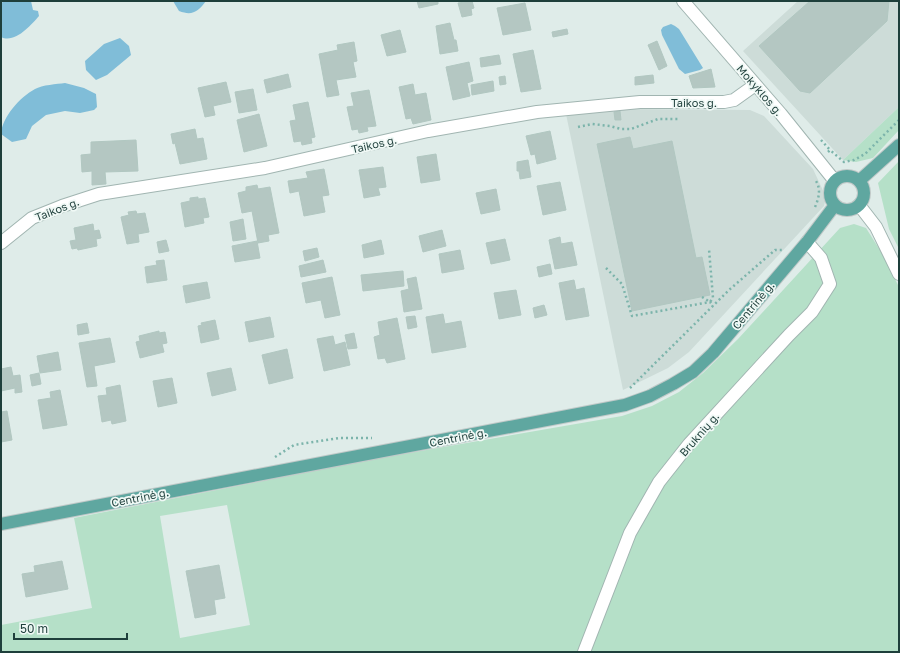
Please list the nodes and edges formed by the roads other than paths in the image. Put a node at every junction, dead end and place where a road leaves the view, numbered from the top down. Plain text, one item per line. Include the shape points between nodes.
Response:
1 (683, 1) edge
2 (755, 85) junction
3 (899, 145) edge
4 (834, 180) junction
5 (859, 181) junction
6 (835, 205) junction
7 (859, 205) junction
8 (807, 242) junction
9 (1, 244) edge
10 (899, 274) edge
11 (1, 524) edge
12 (584, 652) edge

1 - 2 street, Mokyklos g.
2 - 4 street, Mokyklos g.
2 - 9 street, Taikos g. via 734,100 724,102 640,102 537,112 428,131 265,168 99,194 32,218
3 - 5 main road
4 - 5 main road via 849,175
4 - 6 main road via 830,194
5 - 7 main road via 864,191
6 - 7 main road via 844,210
6 - 8 main road, Centrinė g.
7 - 10 street via 876,227
8 - 11 main road, Centrinė g. via 713,353 693,372 650,396 625,405
8 - 12 street, Bruknių g. via 821,258 830,284 812,312 689,444 658,482 630,533

